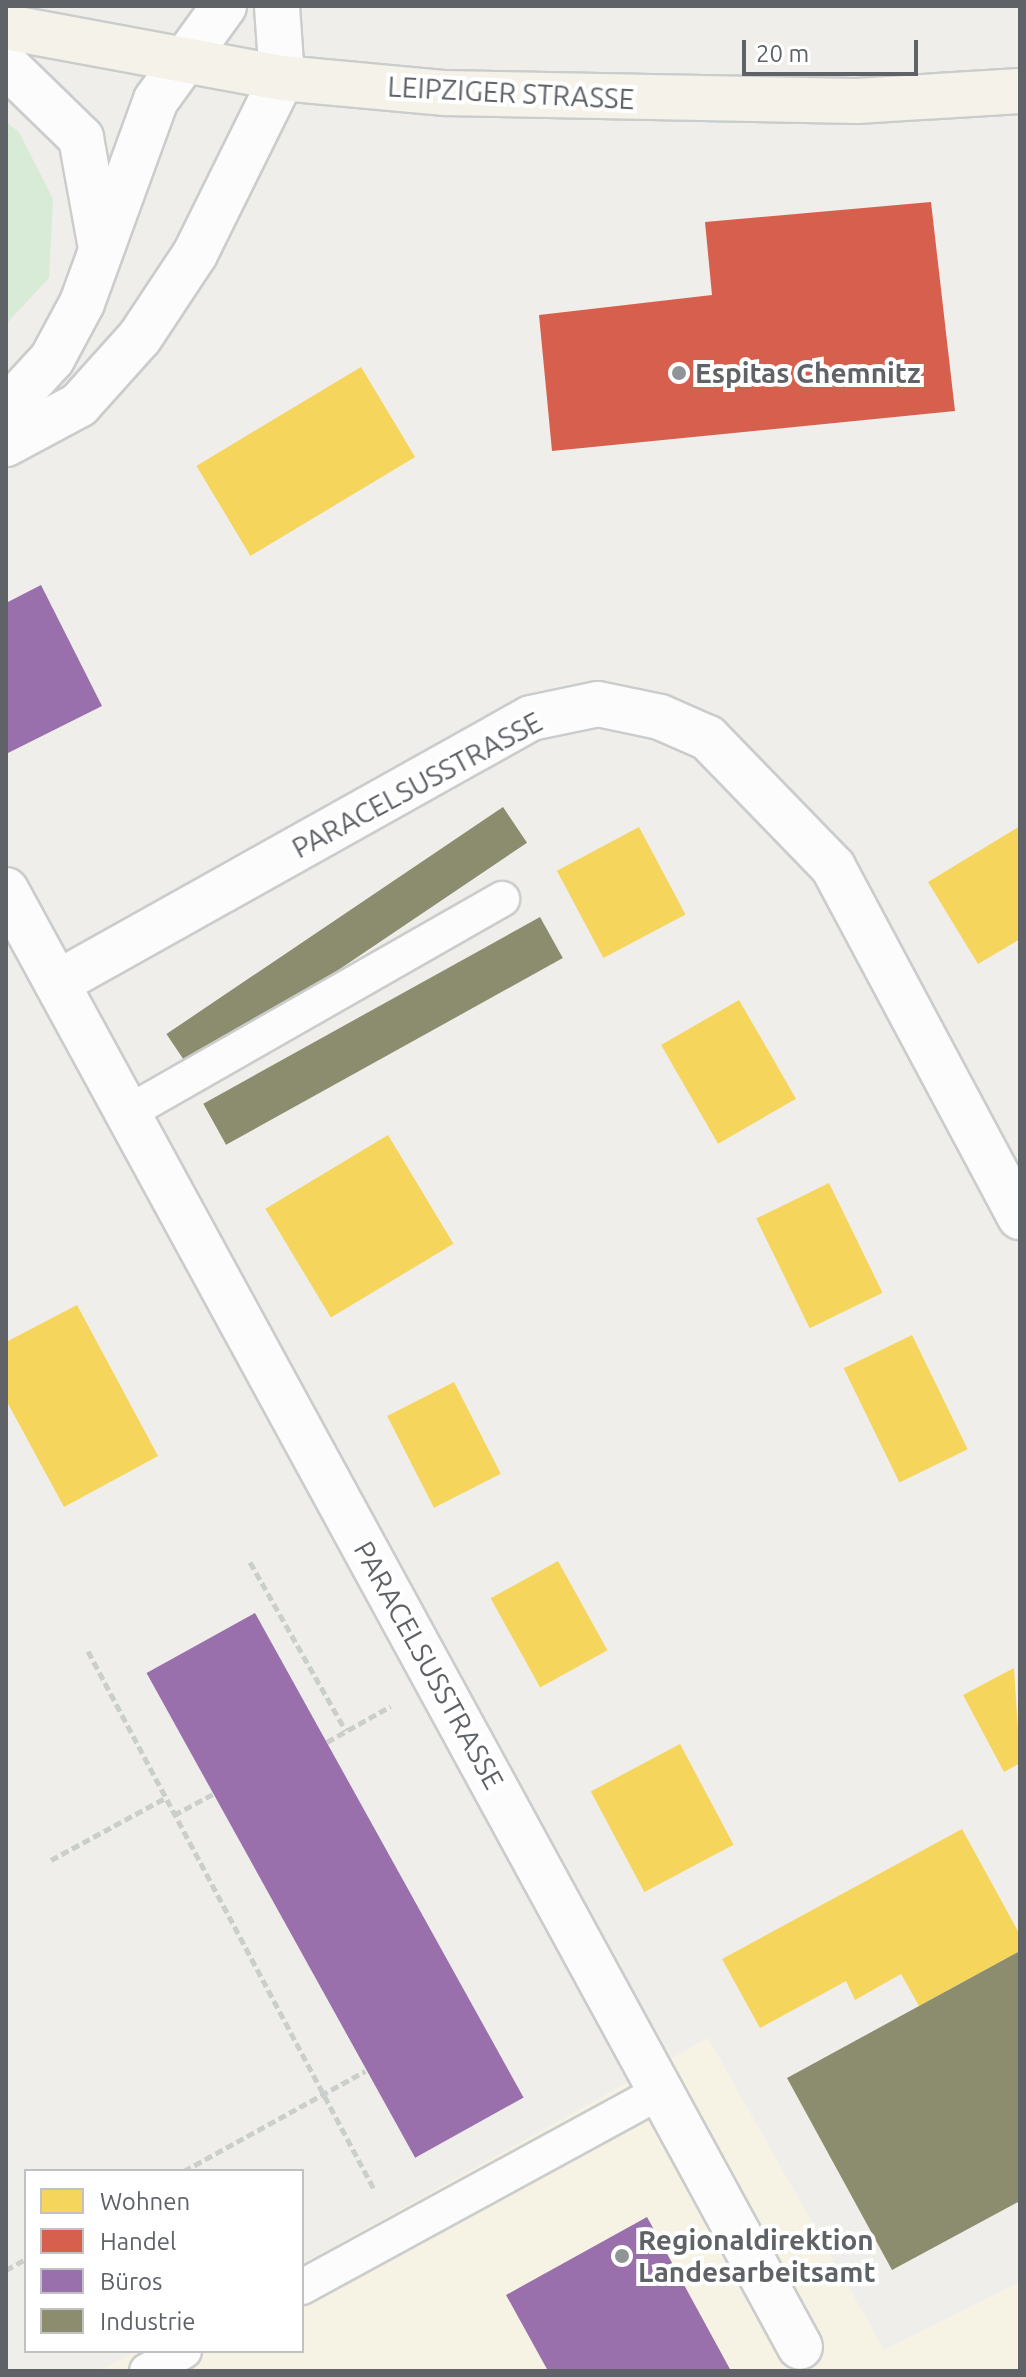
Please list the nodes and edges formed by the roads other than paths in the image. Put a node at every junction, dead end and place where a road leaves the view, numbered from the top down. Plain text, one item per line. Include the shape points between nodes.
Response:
1 (224, 6) edge
2 (277, 6) edge
3 (6, 27) edge
4 (183, 62) junction
5 (6, 65) edge
6 (282, 78) junction
7 (1020, 91) edge
8 (101, 254) junction
9 (6, 409) edge
10 (6, 444) edge
11 (6, 890) edge
12 (502, 899) dead end
13 (57, 983) junction
14 (127, 1113) junction
15 (1020, 1217) edge
16 (661, 2091) junction
17 (304, 2286) edge
18 (800, 2347) dead end
19 (180, 2353) edge
20 (147, 2371) edge

1 - 4 street
2 - 6 street
3 - 4 main road, LEIPZIGER STRASSE
4 - 6 main road, LEIPZIGER STRASSE
4 - 8 street via 156,100
5 - 8 street via 81,138
6 - 7 main road, LEIPZIGER STRASSE via 445,93 673,100 857,101
6 - 10 street via 195,254 140,337 79,405
8 - 9 street via 52,359
11 - 13 street, PARACELSUSSTRASSE
12 - 14 lane
13 - 14 street, PARACELSUSSTRASSE
13 - 15 street, PARACELSUSSTRASSE via 531,718 598,704 660,717 708,738 833,867
14 - 16 street, PARACELSUSSTRASSE
16 - 17 lane
16 - 18 street, PARACELSUSSTRASSE
19 - 20 lane

